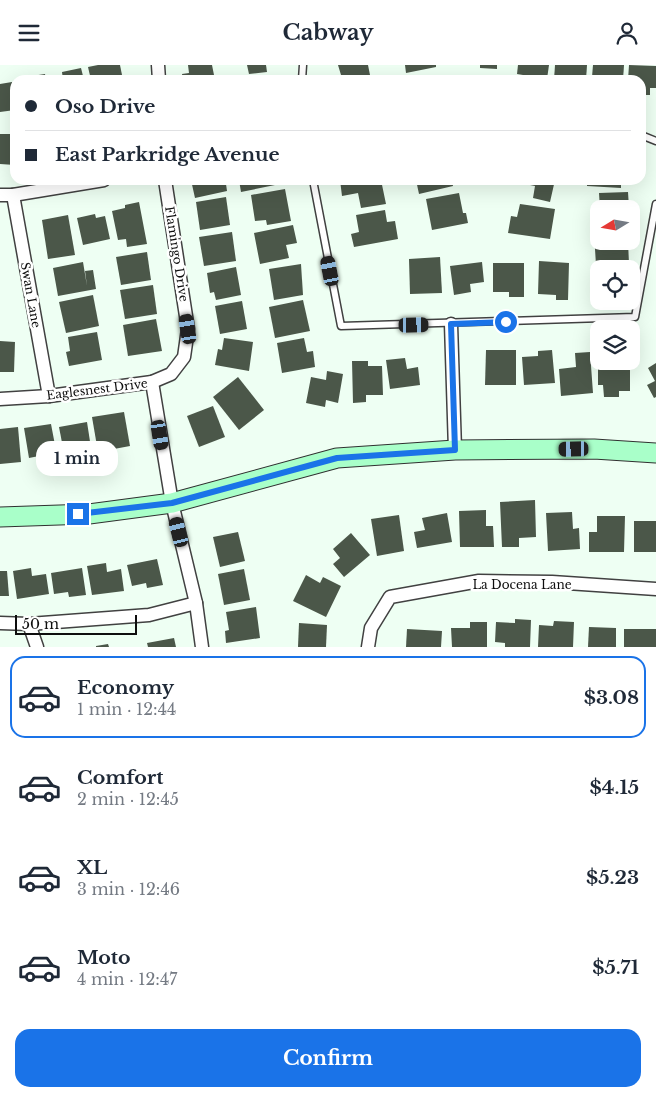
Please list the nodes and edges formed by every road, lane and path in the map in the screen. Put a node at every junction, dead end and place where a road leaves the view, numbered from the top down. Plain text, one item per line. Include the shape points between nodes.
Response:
1 (71, 185) edge
2 (166, 185) edge
3 (314, 185) edge
4 (6, 195) edge
5 (656, 204) edge
6 (451, 324) junction
7 (184, 357) joint
8 (152, 382) junction
9 (49, 396) junction
10 (0, 399) edge
11 (455, 450) junction
12 (656, 453) edge
13 (172, 503) junction
14 (0, 517) edge
15 (656, 589) edge
16 (196, 603) junction
17 (0, 623) edge
18 (30, 624) junction
19 (37, 647) edge
20 (202, 647) edge
21 (368, 647) edge

1 - 4 street
2 - 7 street, Flamingo Drive via 188,329
3 - 6 lane via 341,326
4 - 9 street, Swan Lane
5 - 6 lane via 635,317
6 - 11 street
7 - 8 street, Eaglesnest Drive via 171,374
8 - 9 street, Eaglesnest Drive
8 - 13 street
9 - 10 street, Eaglesnest Drive
11 - 12 main road via 594,449
11 - 13 main road via 337,458
13 - 14 main road via 88,514
13 - 16 street
15 - 21 street, La Docena Lane via 479,581 390,597 371,628
16 - 18 street via 149,615
16 - 20 street
17 - 18 street
18 - 19 street

